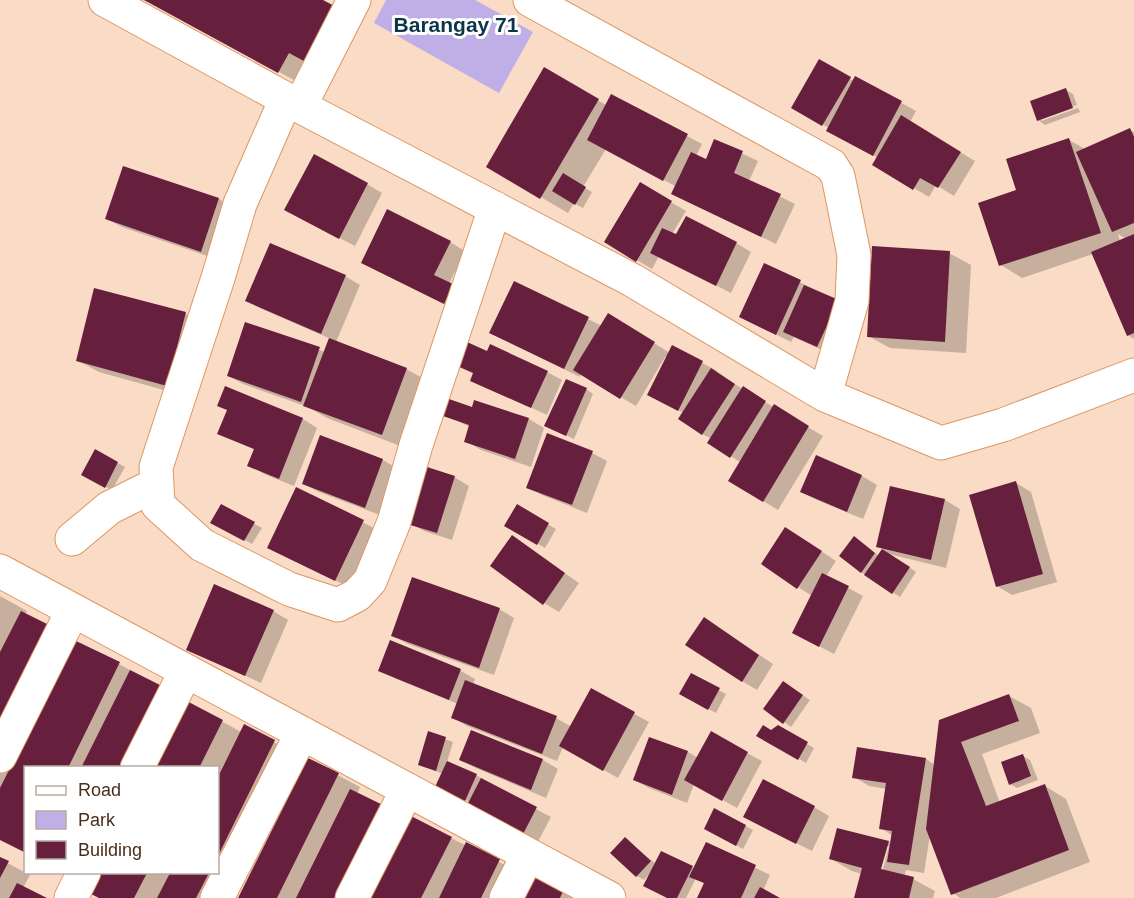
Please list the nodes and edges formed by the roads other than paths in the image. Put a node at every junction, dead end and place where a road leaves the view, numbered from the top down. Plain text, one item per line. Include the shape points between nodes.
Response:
1 (105, 0) edge
2 (354, 0) edge
3 (530, 0) edge
4 (293, 103) junction
5 (495, 208) junction
6 (1134, 375) edge
7 (825, 395) junction
8 (157, 484) junction
9 (72, 539) dead end
10 (0, 571) edge
11 (73, 610) junction
12 (186, 671) junction
13 (302, 733) junction
14 (0, 756) edge
15 (138, 766) edge
16 (407, 790) junction
17 (528, 855) junction
18 (83, 874) edge
19 (70, 898) edge
20 (217, 898) edge
21 (352, 898) edge
22 (506, 898) edge
23 (609, 898) edge

1 - 4 street
2 - 4 street
3 - 7 street via 831,165 838,176 854,255 852,301
4 - 5 street
4 - 8 street via 240,204 156,467
5 - 7 street via 632,280
5 - 8 street via 394,522 370,581 357,595 338,605 289,589 202,545 158,505
6 - 7 street via 1003,425 941,443
8 - 9 street via 109,508
10 - 11 street
11 - 12 street
11 - 14 street
12 - 13 street
12 - 15 street
13 - 16 street
13 - 20 street
16 - 17 street
16 - 21 street
17 - 22 street
17 - 23 street
18 - 19 street

